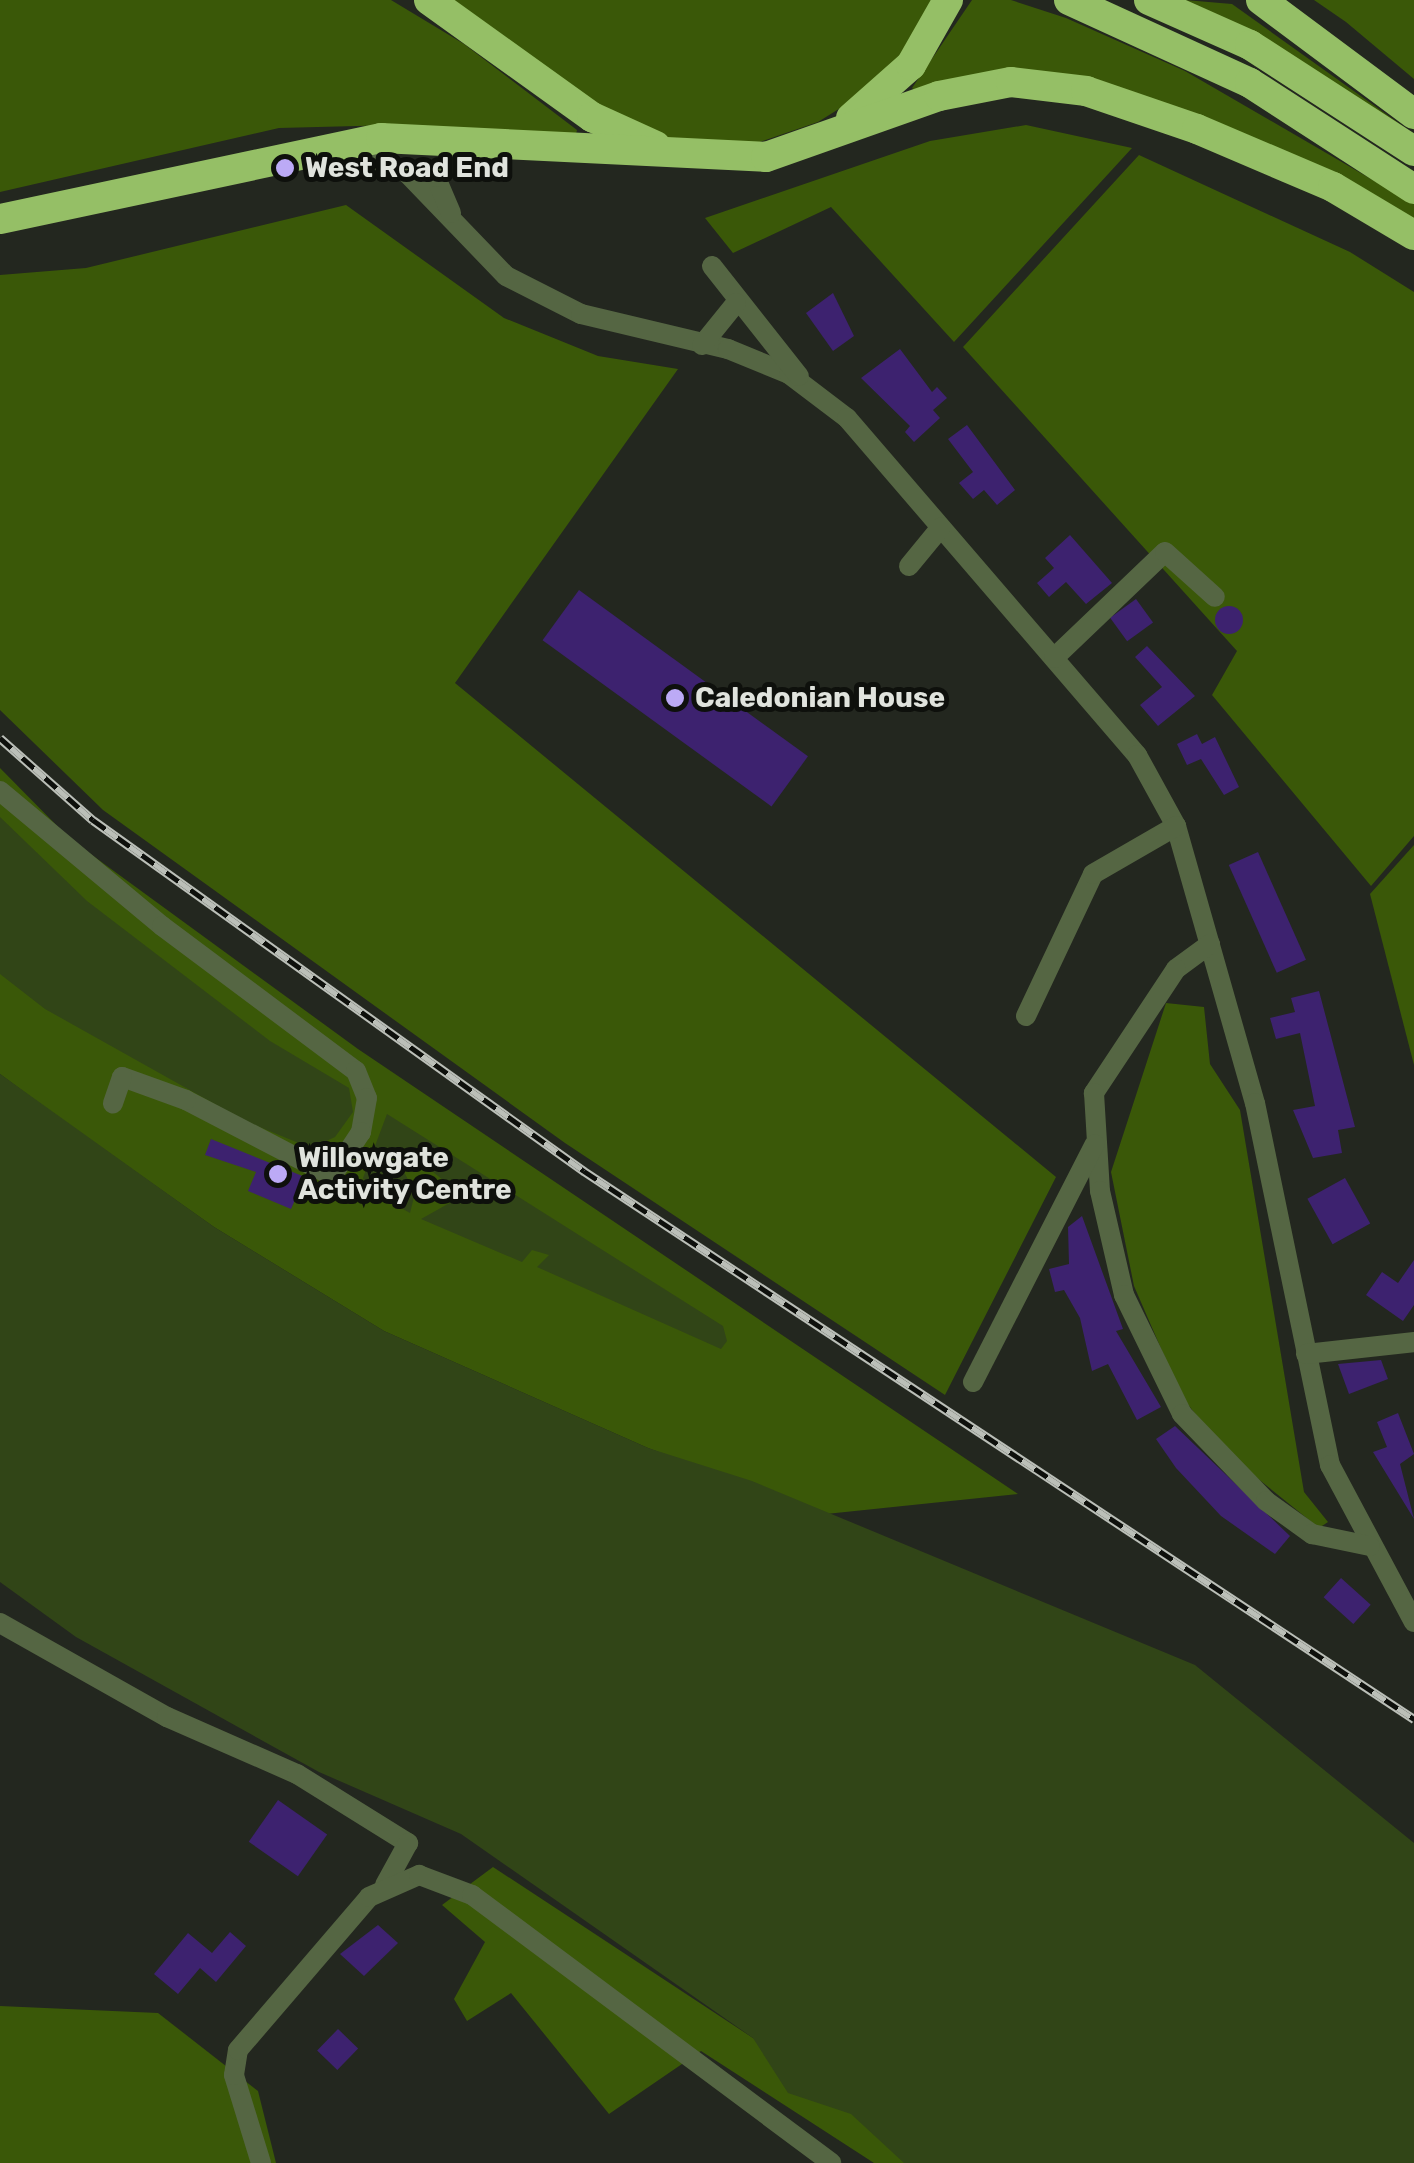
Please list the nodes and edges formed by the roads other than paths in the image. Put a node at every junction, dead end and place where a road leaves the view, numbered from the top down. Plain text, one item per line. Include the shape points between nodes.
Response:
1 (429, 0) edge
2 (948, 0) edge
3 (1069, 0) edge
4 (1149, 0) edge
5 (1261, 0) edge
6 (1414, 114) edge
7 (854, 117) junction
8 (526, 144) junction
9 (335, 146) junction
10 (1414, 151) edge
11 (782, 155) junction
12 (1414, 189) edge
13 (0, 219) edge
14 (1414, 235) edge
15 (471, 239) junction
16 (712, 266) dead end
17 (736, 303) junction
18 (702, 345) junction
19 (814, 393) junction
20 (941, 527) junction
21 (909, 566) dead end
22 (1215, 597) dead end
23 (1054, 658) junction
24 (0, 791) edge
25 (1176, 826) junction
26 (1210, 944) junction
27 (1026, 1016) dead end
28 (113, 1103) dead end
29 (1097, 1140) junction
30 (1414, 1342) edge
31 (1306, 1354) junction
32 (974, 1382) dead end
33 (1370, 1546) junction
34 (1414, 1622) edge
35 (0, 1623) edge
36 (385, 1885) junction
37 (261, 2163) edge
38 (831, 2163) edge

1 - 7 highway via 592,118 653,145 750,148
2 - 7 highway via 911,65
3 - 12 highway via 1250,83
4 - 10 highway via 1250,45
5 - 6 highway
7 - 11 highway
8 - 9 highway via 431,135
8 - 11 highway via 702,160
8 - 15 street via 477,148 436,178
9 - 13 highway
9 - 15 street via 406,172
11 - 14 highway via 939,96 1050,84 1265,157
15 - 18 street via 506,276 582,314
16 - 17 street
17 - 18 street
17 - 19 street
18 - 19 street via 788,374
19 - 20 street via 847,418
20 - 21 street
20 - 23 street
22 - 23 street via 1165,552
23 - 25 street via 1137,755
24 - 28 street via 162,926 356,1072 367,1098 361,1132 332,1176 186,1100 122,1077
25 - 26 street
25 - 27 street via 1093,874
26 - 29 street via 1176,969 1094,1092
26 - 31 street via 1256,1103
29 - 32 street
29 - 33 street via 1124,1295 1182,1414 1266,1501 1312,1534
30 - 31 street
31 - 33 street via 1330,1466
33 - 34 street
35 - 36 street via 167,1717 297,1774 408,1843
36 - 37 street via 319,1948 238,2050 234,2075
36 - 38 street via 418,1875 472,1895

